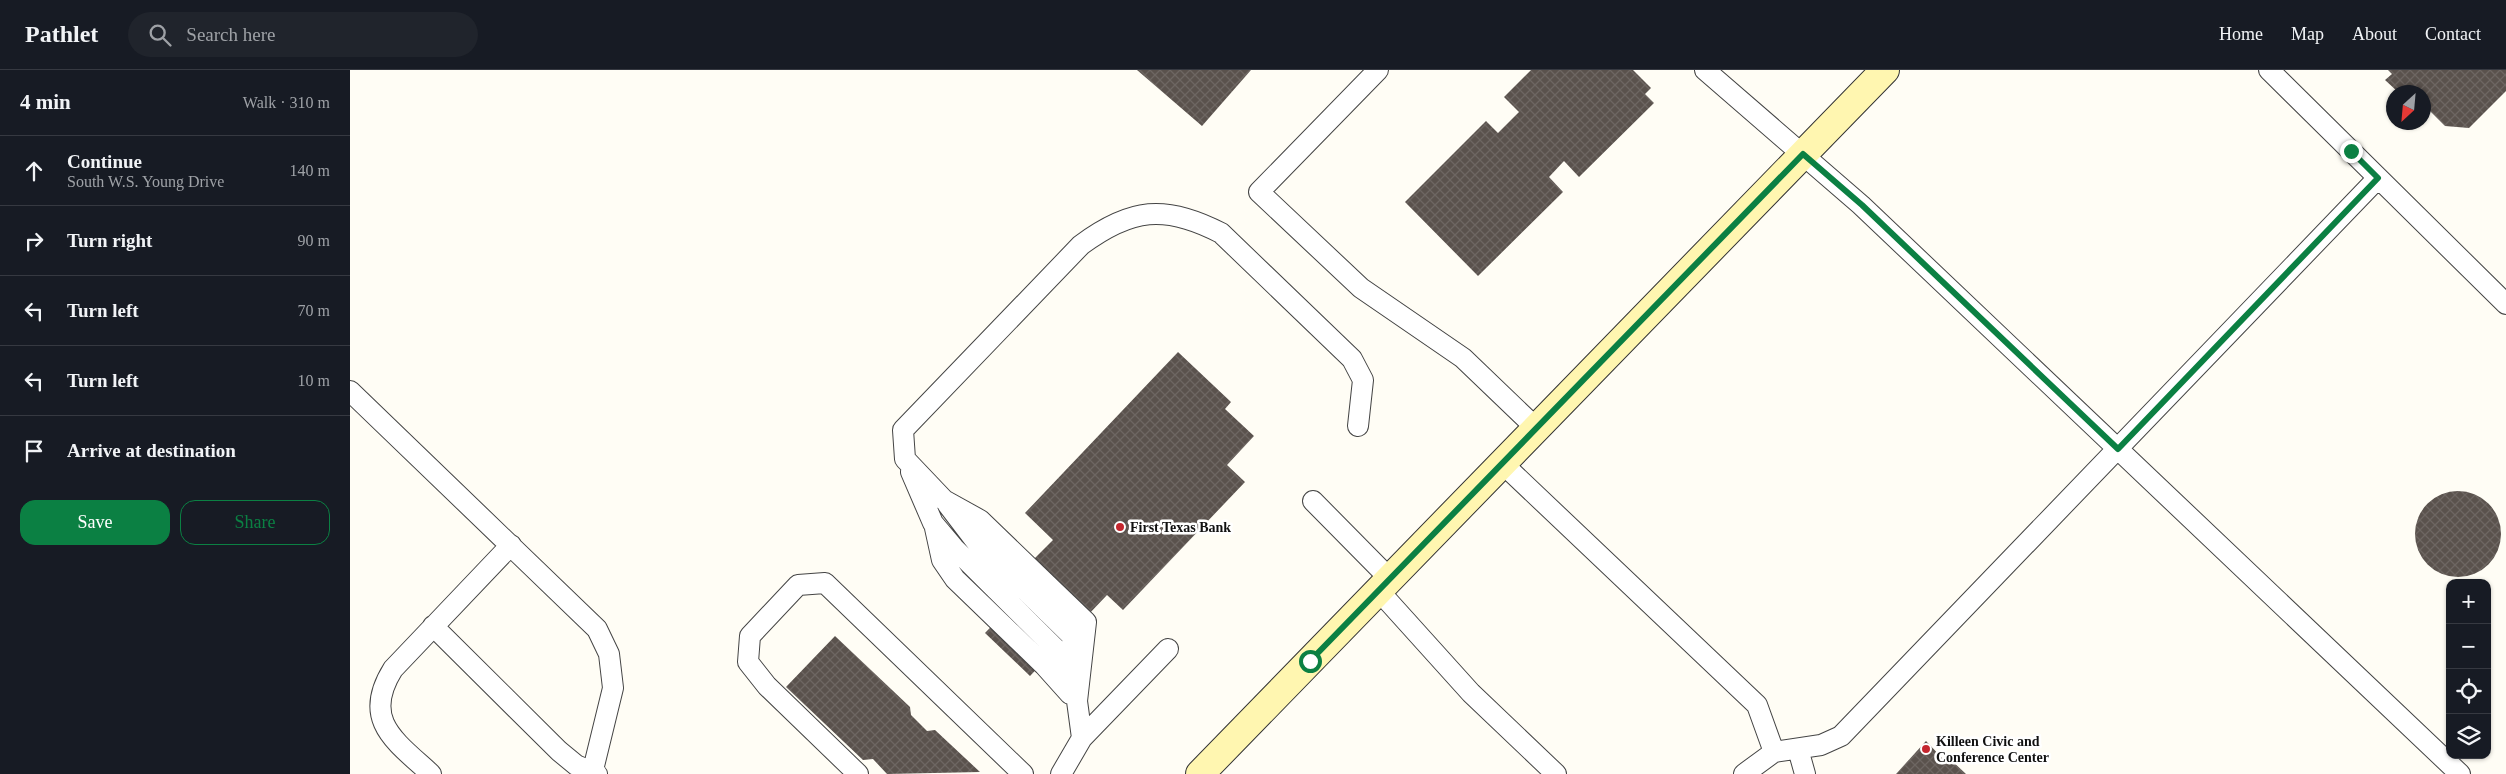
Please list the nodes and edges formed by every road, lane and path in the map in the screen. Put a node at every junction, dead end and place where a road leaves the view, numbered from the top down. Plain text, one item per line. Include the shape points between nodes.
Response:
1 (1378, 70) edge
2 (1885, 70) edge
3 (2269, 70) edge
4 (1717, 74) edge
5 (1803, 154) junction
6 (2378, 178) junction
7 (2506, 304) edge
8 (350, 391) edge
9 (1358, 426) dead end
10 (1536, 428) junction
11 (2118, 449) junction
12 (905, 459) junction
13 (1502, 463) junction
14 (1313, 501) dead end
15 (511, 545) junction
16 (1384, 585) junction
17 (433, 626) junction
18 (1168, 649) dead end
19 (1076, 701) junction
20 (1082, 738) junction
21 (1798, 749) junction
22 (1774, 752) junction
23 (594, 773) edge
24 (431, 774) edge
25 (858, 774) edge
26 (1023, 774) edge
27 (1061, 774) edge
28 (1200, 774) edge
29 (1556, 774) edge
30 (1744, 774) edge
31 (1805, 774) edge
32 (2460, 774) edge

1 - 10 lane via 1259,192 1361,288 1463,358
2 - 5 main road
3 - 6 lane
4 - 5 lane
5 - 10 main road
5 - 11 lane via 1869,212
6 - 7 lane
6 - 11 lane
8 - 15 lane
9 - 12 lane via 1363,380 1352,360 1221,232 1174,214 1149,214 1127,217 1081,245 903,430
10 - 13 main road
11 - 21 lane via 1841,736 1821,745
11 - 32 lane
12 - 19 lane via 933,522 954,548 1059,652
12 - 19 lane via 944,500 980,520 1086,622
13 - 16 main road
13 - 22 lane via 1757,705
14 - 16 lane
15 - 17 lane
15 - 23 lane via 597,629 609,654 613,688
16 - 28 main road
16 - 29 lane via 1471,693
17 - 23 lane via 559,751 576,765
17 - 24 lane via 393,669 381,693 379,710 395,740
18 - 20 lane
19 - 20 lane
20 - 27 lane
21 - 22 lane
21 - 31 lane
22 - 30 lane
25 - 26 lane via 767,686 748,662 750,636 798,585 825,583

